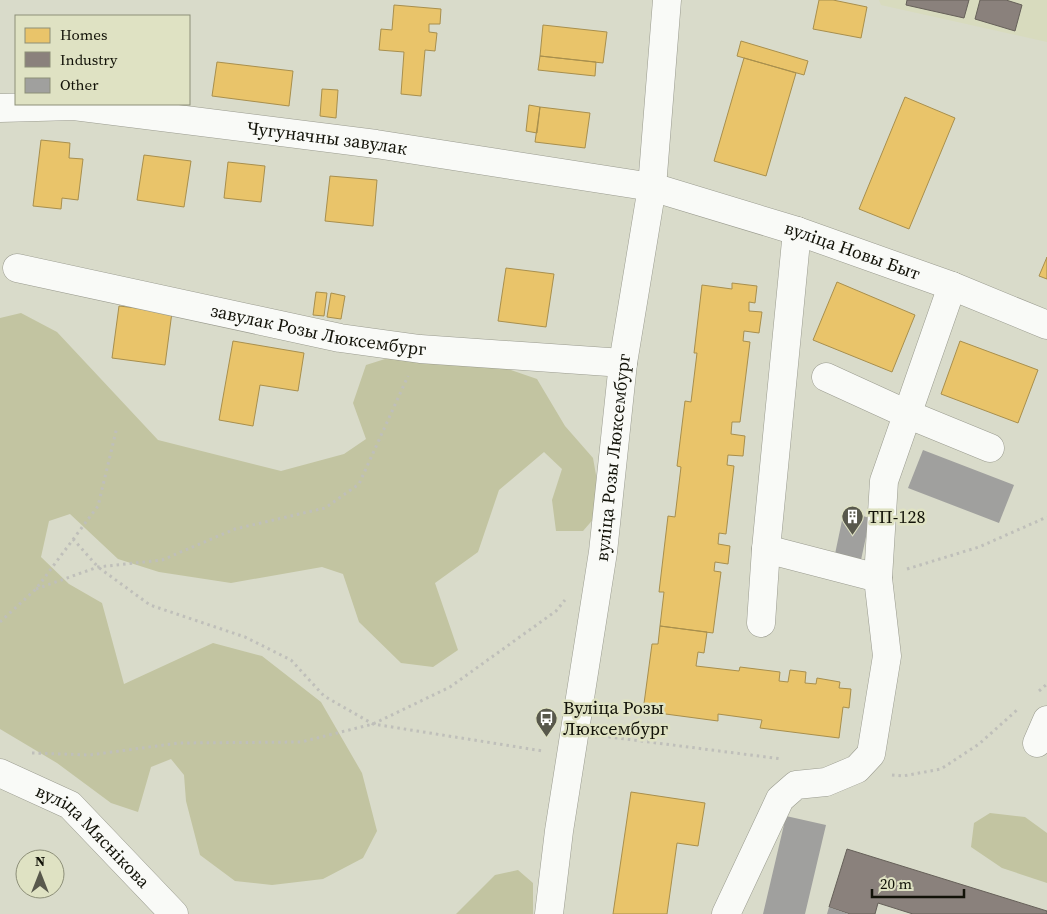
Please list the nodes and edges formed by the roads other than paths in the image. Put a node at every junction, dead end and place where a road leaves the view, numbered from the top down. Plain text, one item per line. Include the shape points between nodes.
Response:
1 (668, 0) edge
2 (0, 108) edge
3 (652, 186) junction
4 (797, 231) junction
5 (17, 268) dead end
6 (952, 286) junction
7 (1047, 325) edge
8 (623, 363) junction
9 (826, 377) dead end
10 (907, 414) junction
11 (990, 448) dead end
12 (766, 549) junction
13 (878, 578) junction
14 (761, 623) dead end
15 (0, 773) edge
16 (174, 914) edge
17 (549, 914) edge
18 (726, 914) edge

1 - 3 street, вуліца Розы Люксембург
2 - 3 street, Чугуначны завулак via 74,106 376,144
3 - 4 street, вуліца Новы Быт
3 - 8 street, вуліца Розы Люксембург
4 - 6 street, вуліца Новы Быт
4 - 12 street
5 - 8 street, завулак Розы Люксембург via 340,338 420,350
6 - 7 street, вуліца Новы Быт
6 - 10 street
8 - 17 street, вуліца Розы Люксембург via 603,552
9 - 10 street
10 - 11 street
10 - 13 street via 884,481
12 - 13 street
12 - 14 street
13 - 18 street via 886,656 871,754 857,769 826,782 796,785 780,799
15 - 16 street, вуліца Мяснікова via 70,805

